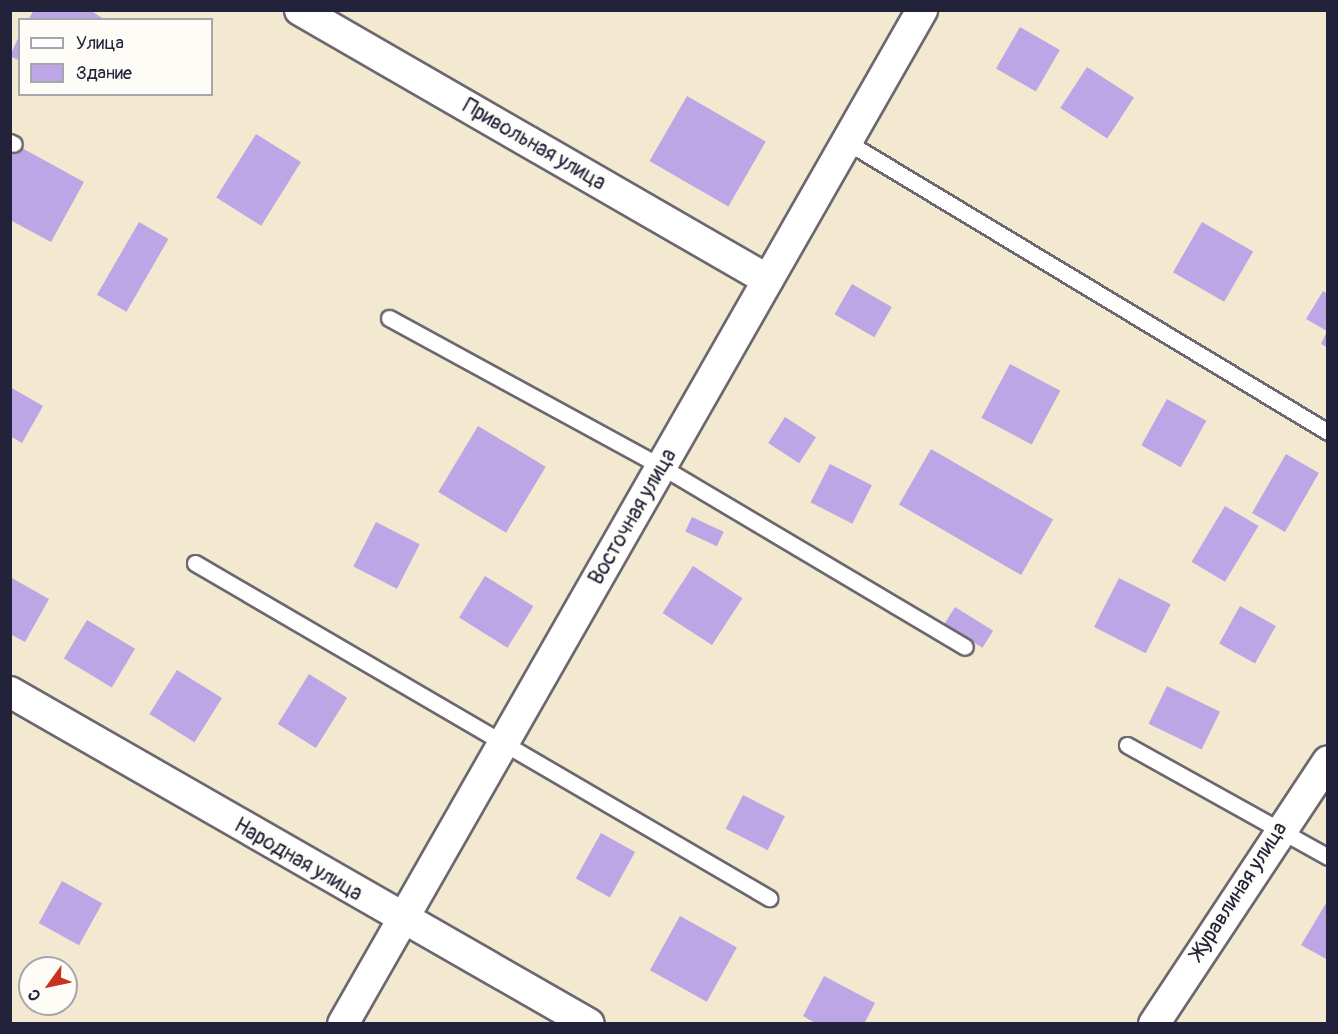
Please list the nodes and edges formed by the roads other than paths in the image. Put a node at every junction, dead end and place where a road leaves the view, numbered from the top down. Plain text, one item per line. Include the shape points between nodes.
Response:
1 (300, 10) edge
2 (922, 10) edge
3 (847, 142) junction
4 (768, 280) junction
5 (389, 318) dead end
6 (1328, 432) edge
7 (662, 467) junction
8 (195, 563) dead end
9 (965, 647) dead end
10 (10, 692) edge
11 (503, 744) junction
12 (1127, 745) dead end
13 (1328, 761) edge
14 (1278, 830) junction
15 (1328, 857) edge
16 (769, 898) dead end
17 (402, 920) junction
18 (344, 1023) edge
19 (589, 1023) edge
20 (1155, 1023) edge

1 - 4 street, Привольная улица
2 - 3 street, Восточная улица
3 - 4 street, Восточная улица
3 - 6 lane
4 - 7 street, Восточная улица
5 - 7 lane
7 - 9 lane
7 - 11 street, Восточная улица
8 - 11 lane
10 - 17 street, Народная улица
11 - 16 lane
11 - 17 street, Восточная улица
12 - 14 lane
13 - 14 street, Журавлиная улица
14 - 15 lane
14 - 20 street, Журавлиная улица
17 - 18 street, Восточная улица
17 - 19 street, Народная улица

